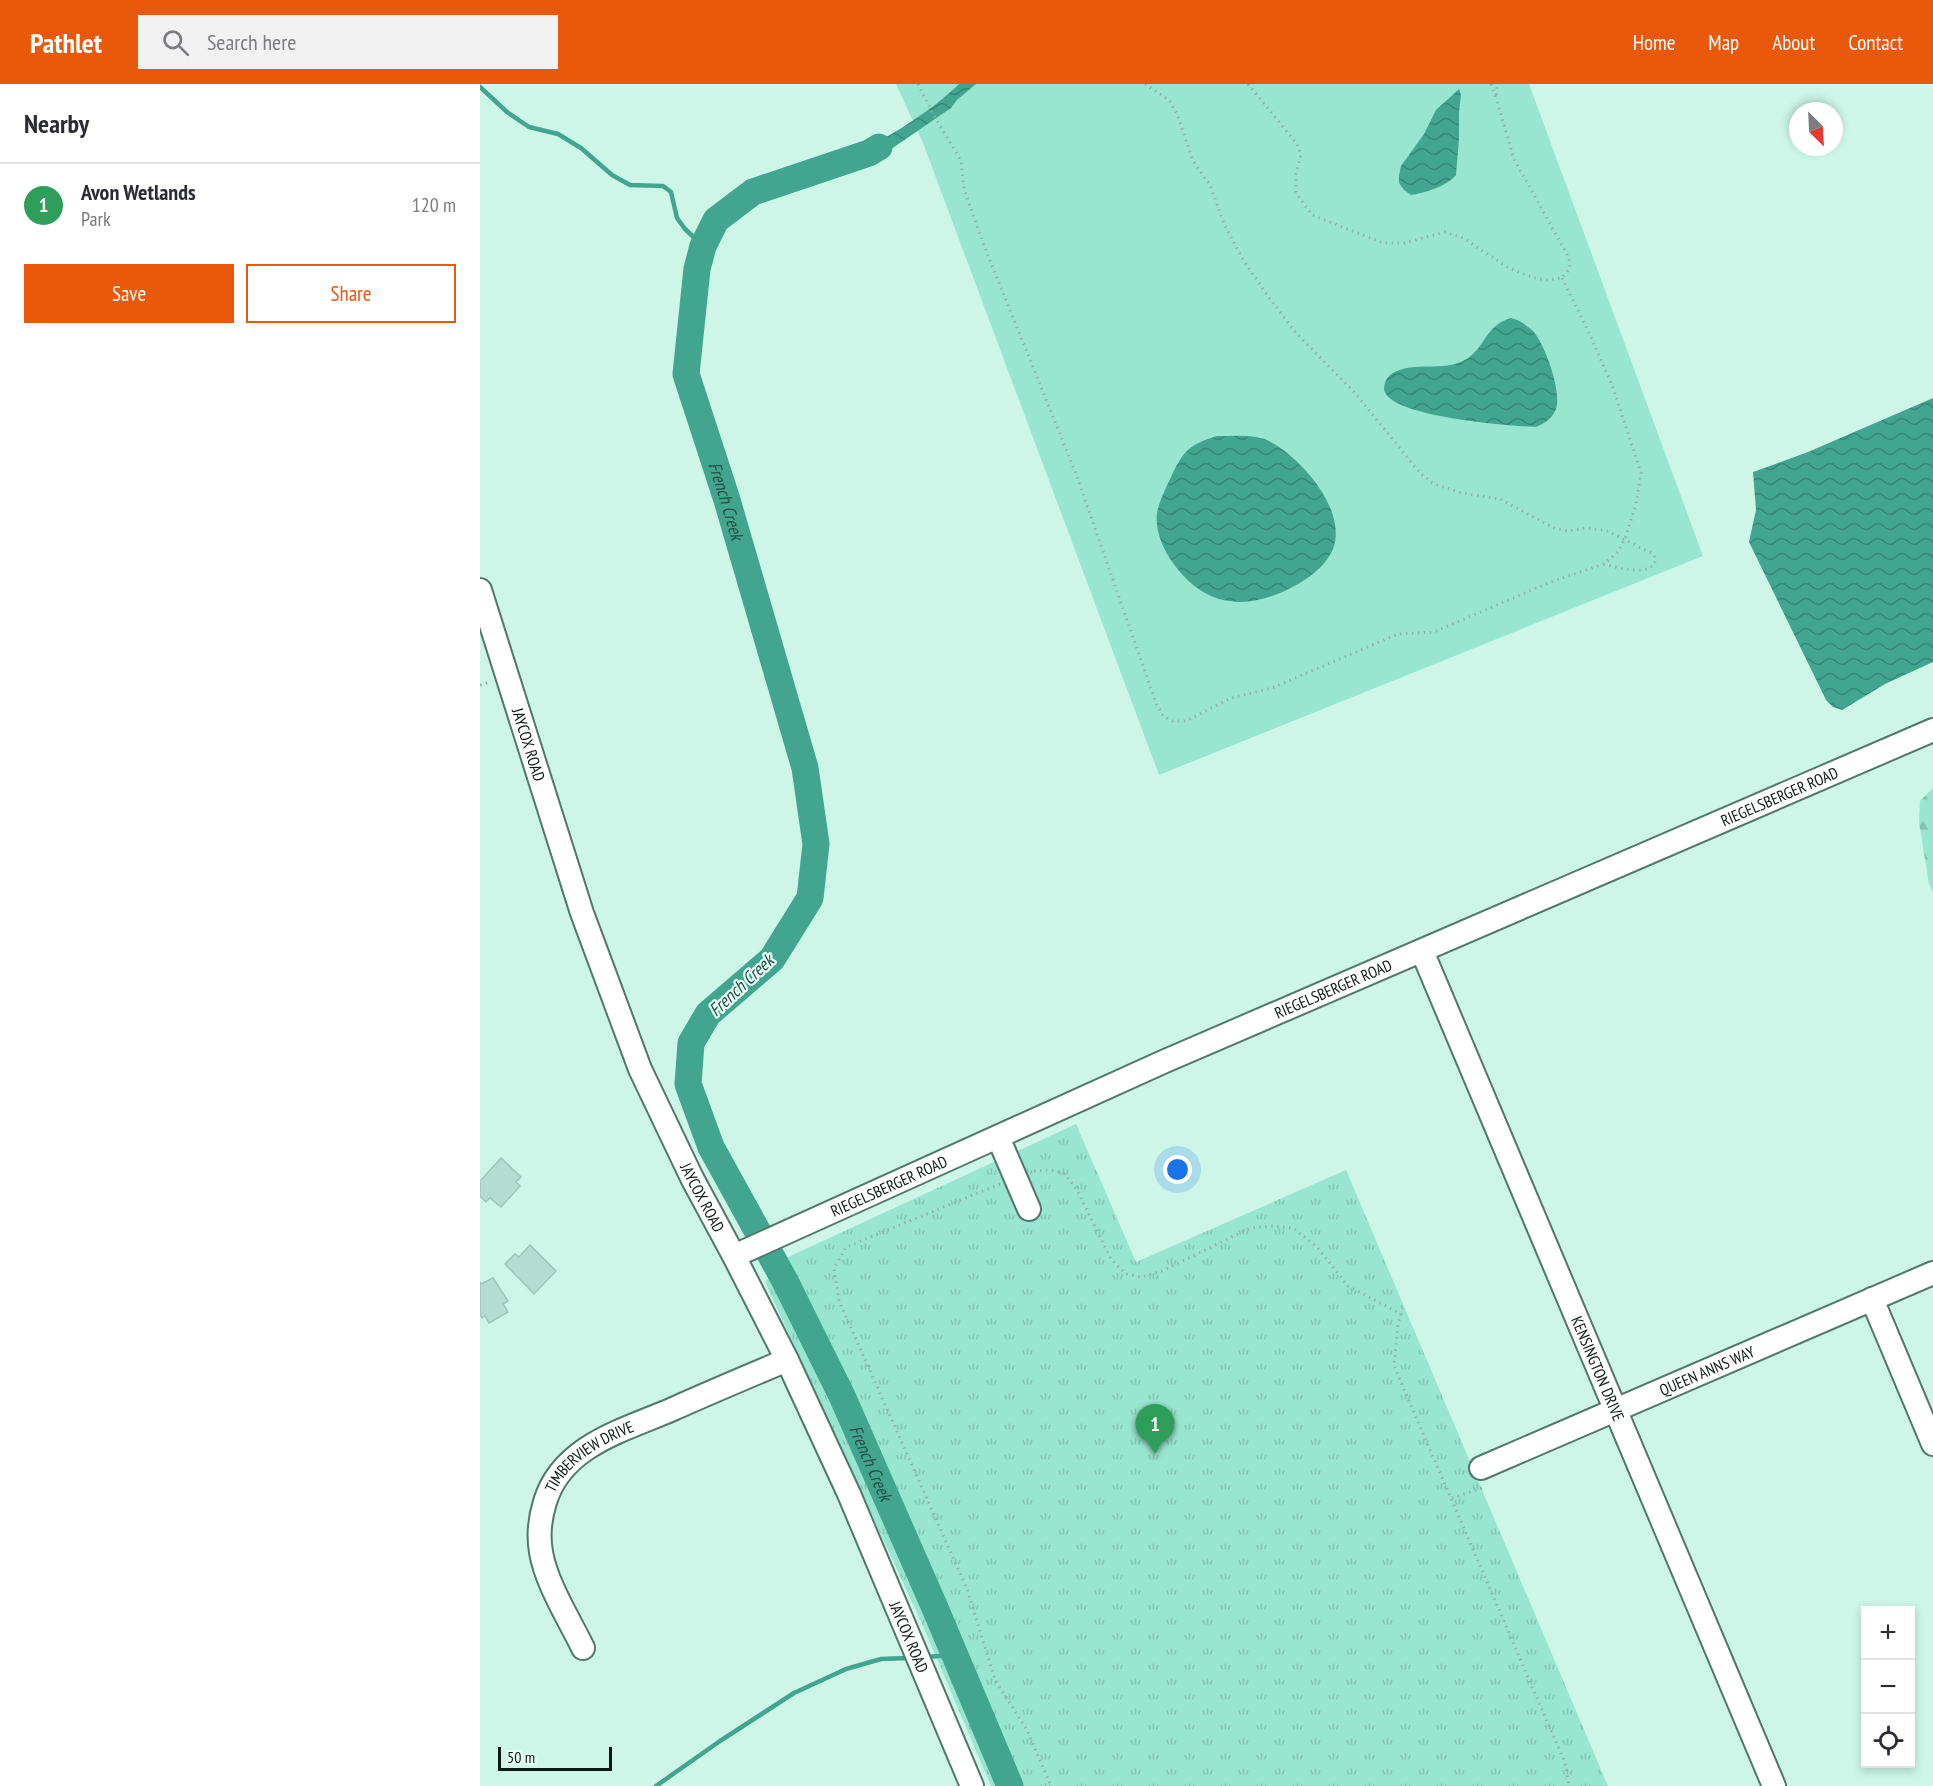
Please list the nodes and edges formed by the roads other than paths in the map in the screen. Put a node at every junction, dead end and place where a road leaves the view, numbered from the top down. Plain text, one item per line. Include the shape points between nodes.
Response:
1 (480, 590) edge
2 (490, 655) edge
3 (1933, 730) edge
4 (1422, 951) junction
5 (998, 1137) junction
6 (1029, 1209) dead end
7 (744, 1251) junction
8 (1933, 1273) edge
9 (1872, 1299) junction
10 (787, 1360) junction
11 (1616, 1410) junction
12 (1933, 1444) edge
13 (1485, 1477) road end
14 (583, 1648) dead end
15 (972, 1786) edge
16 (1774, 1786) edge

1 - 2 street, JAYCOX ROAD
2 - 7 street, JAYCOX ROAD via 640,1069 692,1178
3 - 4 street, RIEGELSBERGER ROAD
4 - 5 street, RIEGELSBERGER ROAD
4 - 11 street, KENSINGTON DRIVE
5 - 6 street
5 - 7 street, RIEGELSBERGER ROAD
7 - 10 street, JAYCOX ROAD
8 - 9 street, QUEEN ANNS WAY
9 - 11 street, QUEEN ANNS WAY
9 - 12 street
10 - 14 street, TIMBERVIEW DRIVE via 594,1443 565,1465 546,1496 540,1550 544,1568
10 - 15 street, JAYCOX ROAD via 849,1494
11 - 13 street, QUEEN ANNS WAY
11 - 16 street, KENSINGTON DRIVE

